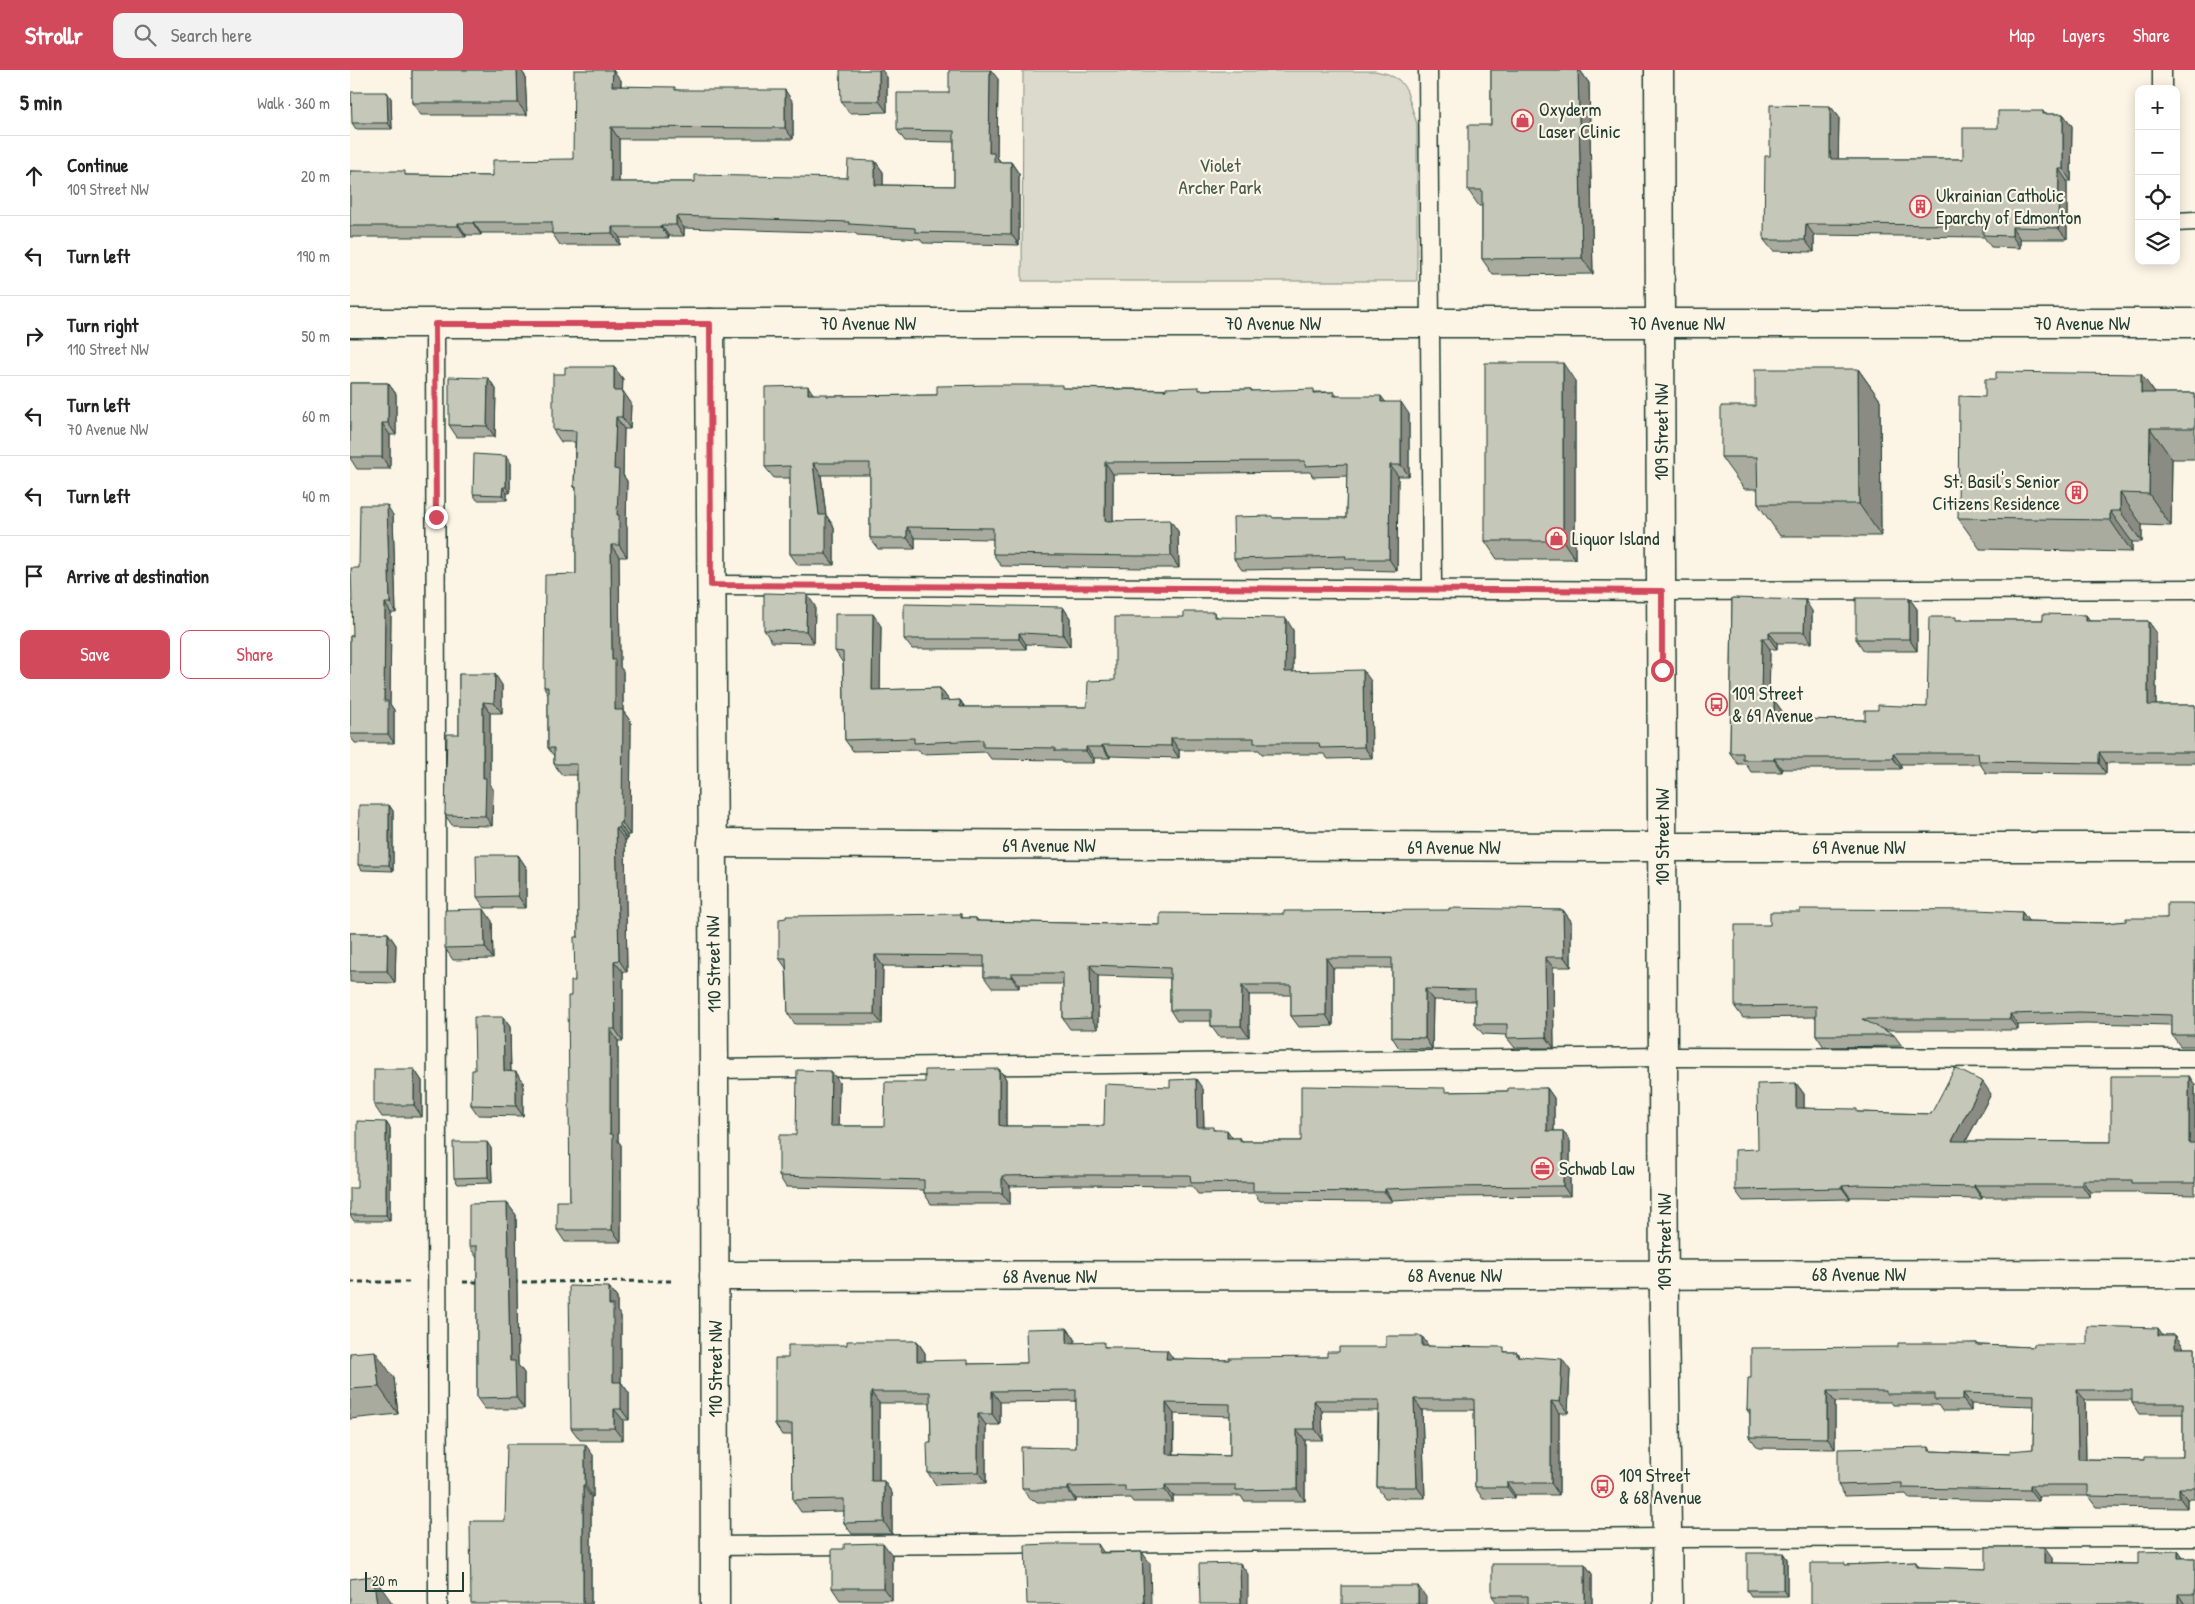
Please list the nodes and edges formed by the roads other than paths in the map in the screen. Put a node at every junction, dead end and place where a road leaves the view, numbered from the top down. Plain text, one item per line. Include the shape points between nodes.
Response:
1 (1428, 70) edge
2 (1659, 70) edge
3 (2162, 70) edge
4 (2162, 85) edge
5 (2195, 221) edge
6 (2180, 222) edge
7 (1661, 322) junction
8 (2195, 323) edge
9 (350, 324) edge
10 (435, 324) junction
11 (710, 324) junction
12 (1430, 324) junction
13 (711, 585) junction
14 (1432, 588) junction
15 (2195, 589) edge
16 (1662, 591) junction
17 (712, 843) junction
18 (1662, 847) junction
19 (2195, 847) edge
20 (1663, 1057) junction
21 (2195, 1058) edge
22 (714, 1069) junction
23 (2195, 1274) edge
24 (1664, 1275) junction
25 (714, 1276) junction
26 (2195, 1537) edge
27 (1668, 1538) junction
28 (714, 1546) junction
29 (438, 1604) edge
30 (715, 1604) edge
31 (1668, 1604) edge

1 - 12 lane
2 - 7 street, 109 Street NW
3 - 4 lane
5 - 6 lane
7 - 8 street, 70 Avenue NW
7 - 12 street, 70 Avenue NW
7 - 16 street, 109 Street NW
9 - 10 street, 70 Avenue NW
10 - 11 street, 70 Avenue NW
10 - 29 lane
11 - 12 street, 70 Avenue NW
11 - 13 street, 110 Street NW
12 - 14 lane
13 - 14 lane
13 - 17 street, 110 Street NW
14 - 16 lane
15 - 16 lane
16 - 18 street, 109 Street NW
17 - 18 street, 69 Avenue NW
17 - 22 street, 110 Street NW
18 - 19 street, 69 Avenue NW
18 - 20 street, 109 Street NW
20 - 21 lane
20 - 22 lane
20 - 24 street, 109 Street NW
22 - 25 street, 110 Street NW
23 - 24 street, 68 Avenue NW
24 - 25 street, 68 Avenue NW
24 - 27 street, 109 Street NW
25 - 28 street, 110 Street NW
26 - 27 lane
27 - 28 lane
27 - 31 street, 109 Street NW
28 - 30 street, 110 Street NW

